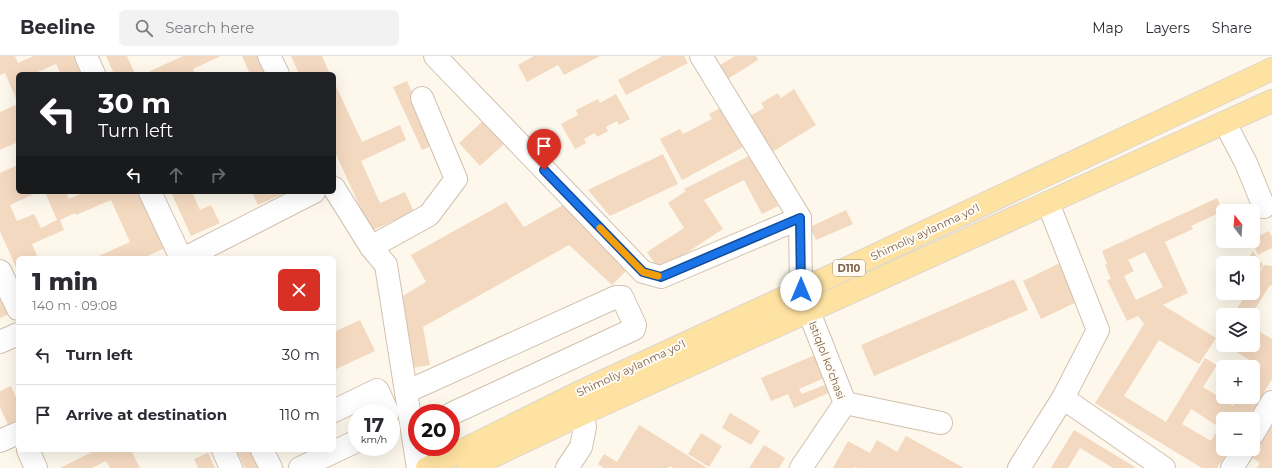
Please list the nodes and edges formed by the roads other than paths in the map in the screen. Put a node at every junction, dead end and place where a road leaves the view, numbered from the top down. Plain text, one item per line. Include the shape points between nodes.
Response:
1 (86, 56) edge
2 (269, 56) edge
3 (434, 56) edge
4 (701, 56) edge
5 (1272, 69) edge
6 (93, 72) edge
7 (277, 72) edge
8 (422, 98) dead end
9 (1203, 100) junction
10 (1272, 101) edge
11 (1222, 124) junction
12 (336, 191) edge
13 (151, 194) edge
14 (310, 194) edge
15 (1048, 204) junction
16 (1264, 207) dead end
17 (800, 218) junction
18 (371, 247) junction
19 (180, 256) edge
20 (189, 256) edge
21 (0, 271) edge
22 (801, 290) junction
23 (16, 305) edge
24 (808, 312) junction
25 (16, 335) edge
26 (0, 342) edge
27 (406, 392) junction
28 (578, 393) junction
29 (1063, 398) junction
30 (1272, 402) edge
31 (845, 403) junction
32 (348, 404) edge
33 (348, 404) edge
34 (387, 404) edge
35 (336, 410) edge
36 (460, 410) edge
37 (582, 414) junction
38 (1260, 422) edge
39 (400, 423) edge
40 (941, 423) dead end
41 (16, 434) edge
42 (0, 441) edge
43 (348, 445) edge
44 (336, 451) edge
45 (29, 452) edge
46 (224, 452) edge
47 (263, 452) edge
48 (334, 452) edge
49 (1240, 456) edge
50 (477, 466) edge
51 (36, 468) edge
52 (231, 468) edge
53 (271, 468) edge
54 (300, 468) edge
55 (418, 468) edge
56 (427, 468) edge
57 (567, 468) edge
58 (801, 468) edge
59 (1019, 468) edge
60 (1164, 468) edge
61 (1232, 468) edge

1 - 6 street
2 - 7 street
3 - 17 street via 643,272 661,277
4 - 17 street
5 - 9 main road, Shimoliy aylanma yoʻl / D110
8 - 18 street via 456,179 429,215
9 - 11 main road
9 - 22 main road, Shimoliy aylanma yoʻl / D110
10 - 11 main road, Shimoliy aylanma yoʻl / D110
11 - 15 main road, Shimoliy aylanma yoʻl / D110
11 - 16 street via 1246,163
12 - 18 street
13 - 19 street
14 - 20 street
15 - 24 main road, Shimoliy aylanma yoʻl / D110
15 - 29 street via 1098,330
17 - 22 street
18 - 27 street via 386,265
21 - 23 street
22 - 28 main road, Shimoliy aylanma yoʻl / D110
24 - 31 street, Istiqlol ko‘chasi
24 - 37 main road, Shimoliy aylanma yoʻl / D110
25 - 26 street
27 - 36 street via 616,297 622,297 634,329
27 - 39 street
28 - 37 street
28 - 56 main road, Shimoliy aylanma yoʻl / D110
29 - 59 street
29 - 60 street
30 - 38 street
31 - 40 street
31 - 58 street, Istiqlol ko‘chasi
32 - 35 street
33 - 34 street via 377,390
37 - 50 main road, Shimoliy aylanma yoʻl / D110
37 - 57 street via 585,427 581,447
39 - 55 street
41 - 42 street
43 - 44 street
45 - 51 street
46 - 52 street
47 - 53 street
48 - 54 street
49 - 61 street

